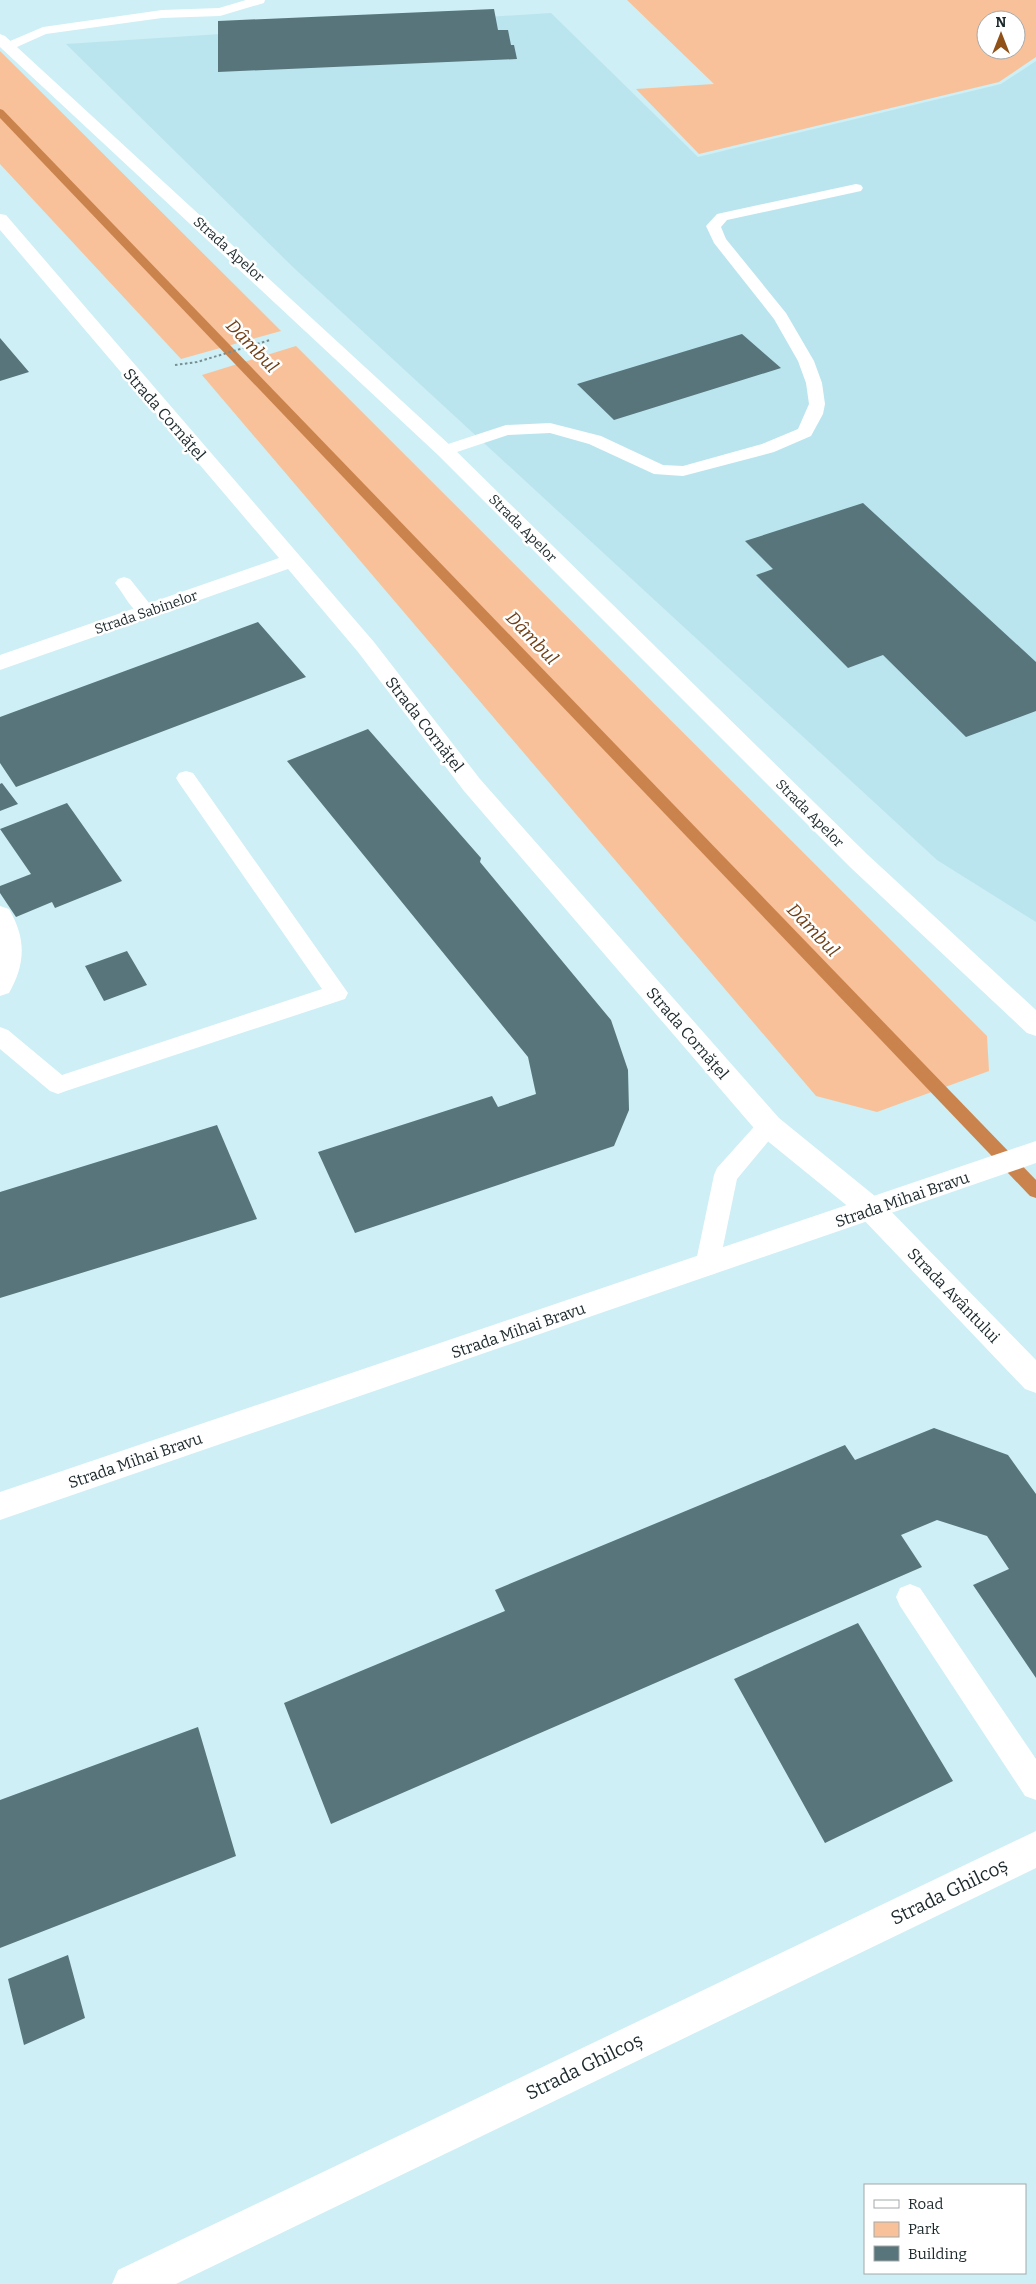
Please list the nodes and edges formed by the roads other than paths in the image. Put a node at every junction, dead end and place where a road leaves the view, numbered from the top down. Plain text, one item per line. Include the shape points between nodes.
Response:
1 (259, 0) edge
2 (4, 43) edge
3 (856, 188) dead end
4 (0, 219) edge
5 (445, 451) junction
6 (292, 562) junction
7 (124, 582) dead end
8 (146, 612) junction
9 (2, 659) edge
10 (186, 778) dead end
11 (0, 915) edge
12 (0, 986) edge
13 (1036, 1026) edge
14 (0, 1036) edge
15 (769, 1126) junction
16 (1036, 1152) edge
17 (871, 1209) junction
18 (707, 1266) junction
19 (1036, 1380) edge
20 (0, 1506) edge
21 (910, 1597) dead end
22 (1036, 1785) edge
23 (1036, 1849) edge
24 (132, 2284) edge

1 - 2 lane via 220,12 162,14 43,30
2 - 5 street, Strada Apelor
3 - 5 lane via 722,217 713,226 719,240 788,327 811,371 817,405 805,432 768,448 683,471 660,470 595,440 550,428 506,430
4 - 6 street, Strada Cornățel
5 - 13 street, Strada Apelor via 859,861
6 - 8 street, Strada Sabinelor
6 - 15 street, Strada Cornățel via 366,647 472,785
7 - 8 lane
8 - 9 street, Strada Sabinelor
10 - 14 lane via 337,993 58,1084
11 - 12 street via 8,926 10,956
15 - 17 street, Strada Cornățel
15 - 18 lane via 726,1174
16 - 17 street, Strada Mihai Bravu
17 - 18 street, Strada Mihai Bravu
17 - 19 street, Strada Avântului
18 - 20 street, Strada Mihai Bravu
21 - 22 lane
23 - 24 street, Strada Ghilcoș

